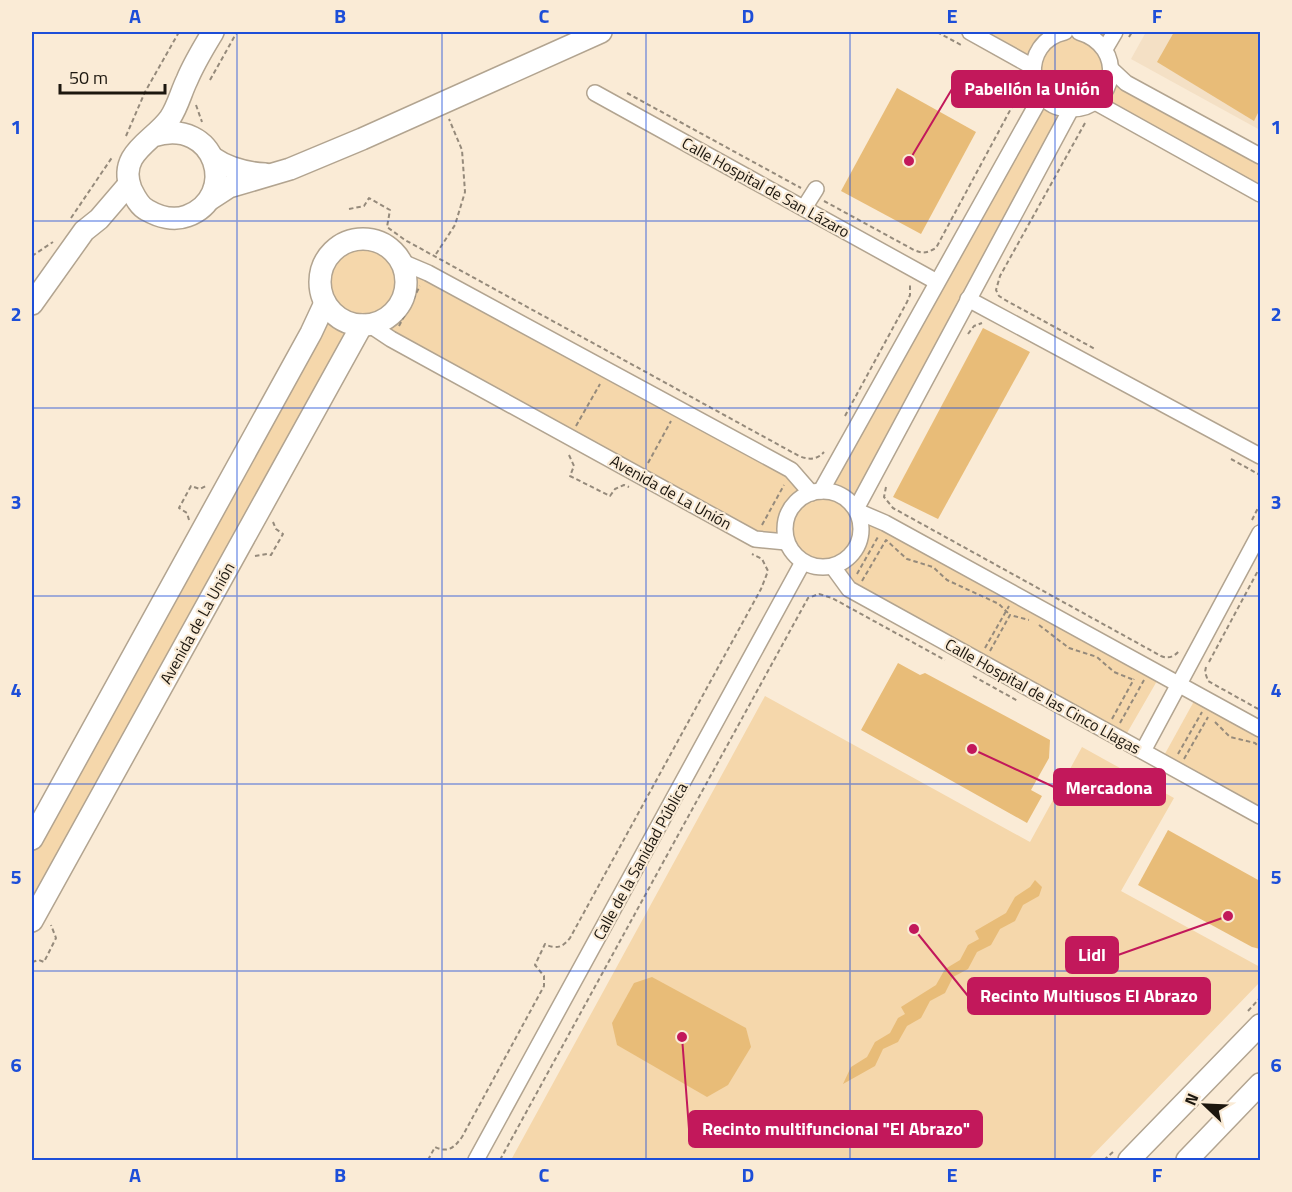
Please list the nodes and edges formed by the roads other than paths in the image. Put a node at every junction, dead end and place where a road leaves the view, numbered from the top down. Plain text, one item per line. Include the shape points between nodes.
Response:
1 (213, 32) edge
2 (601, 32) edge
3 (970, 32) edge
4 (1065, 32) edge
5 (1079, 32) edge
6 (1115, 32) edge
7 (1043, 35) edge
8 (1105, 49) junction
9 (1033, 67) junction
10 (1111, 69) junction
11 (183, 89) junction
12 (595, 93) dead end
13 (1041, 95) junction
14 (1095, 102) junction
15 (1071, 109) junction
16 (153, 136) junction
17 (194, 137) junction
18 (1260, 156) edge
19 (213, 158) junction
20 (290, 169) junction
21 (129, 184) junction
22 (814, 192) road end
23 (1260, 194) edge
24 (209, 200) junction
25 (804, 208) junction
26 (157, 215) junction
27 (99, 219) junction
28 (402, 262) junction
29 (938, 282) junction
30 (968, 299) junction
31 (325, 303) junction
32 (32, 304) edge
33 (366, 325) junction
34 (1260, 456) edge
35 (816, 492) junction
36 (856, 510) junction
37 (1255, 529) edge
38 (786, 542) junction
39 (803, 562) junction
40 (833, 567) junction
41 (1180, 684) junction
42 (1260, 729) edge
43 (1143, 751) junction
44 (1260, 816) edge
45 (32, 839) edge
46 (32, 921) edge
47 (1260, 1024) edge
48 (1260, 1084) edge
49 (477, 1161) edge
50 (1129, 1161) edge
51 (1187, 1161) edge

1 - 11 main road
2 - 20 main road
3 - 9 street
4 - 7 street
5 - 8 street via 1089,34
6 - 8 street
7 - 9 street
8 - 10 street
9 - 13 street
10 - 14 street via 1104,93
10 - 18 street via 1126,82
11 - 16 main road via 170,118
11 - 17 main road via 184,110
12 - 25 street, Calle Hospital de San Lázaro
13 - 15 street
13 - 29 street
14 - 15 street
14 - 23 street
15 - 30 street
16 - 17 main road via 167,131
16 - 21 main road via 133,155
17 - 19 main road
19 - 20 main road via 225,166 254,173
19 - 24 main road via 216,179
20 - 24 main road via 229,187
21 - 26 main road via 144,209
21 - 27 main road
22 - 25 street
24 - 26 main road via 186,217 171,219
25 - 29 street, Calle Hospital de San Lázaro
26 - 27 main road via 126,210
27 - 32 main road via 84,231
28 - 31 main road via 393,250 378,241 348,241 333,249 324,262 320,291
28 - 33 main road via 407,278 397,309 386,319
28 - 35 street via 791,470
29 - 35 street via 832,455
30 - 34 street
30 - 36 street via 880,480
31 - 33 main road via 344,321
31 - 45 main road
33 - 38 street, Avenida de La Unión via 751,545
33 - 46 main road, Avenida de La Unión
35 - 36 street via 841,496
35 - 38 street via 792,507 786,518
36 - 40 street via 861,532 858,544 844,562
36 - 41 street via 1015,594 1145,669
37 - 41 street
38 - 39 street
39 - 40 street via 820,568
39 - 49 street, Calle de la Sanidad Pública
40 - 43 street, Calle Hospital de las Cinco Llagas via 855,587 1112,729
41 - 42 street
41 - 43 street
43 - 44 street, Calle Hospital de las Cinco Llagas via 1177,765
47 - 50 main road
48 - 51 main road

